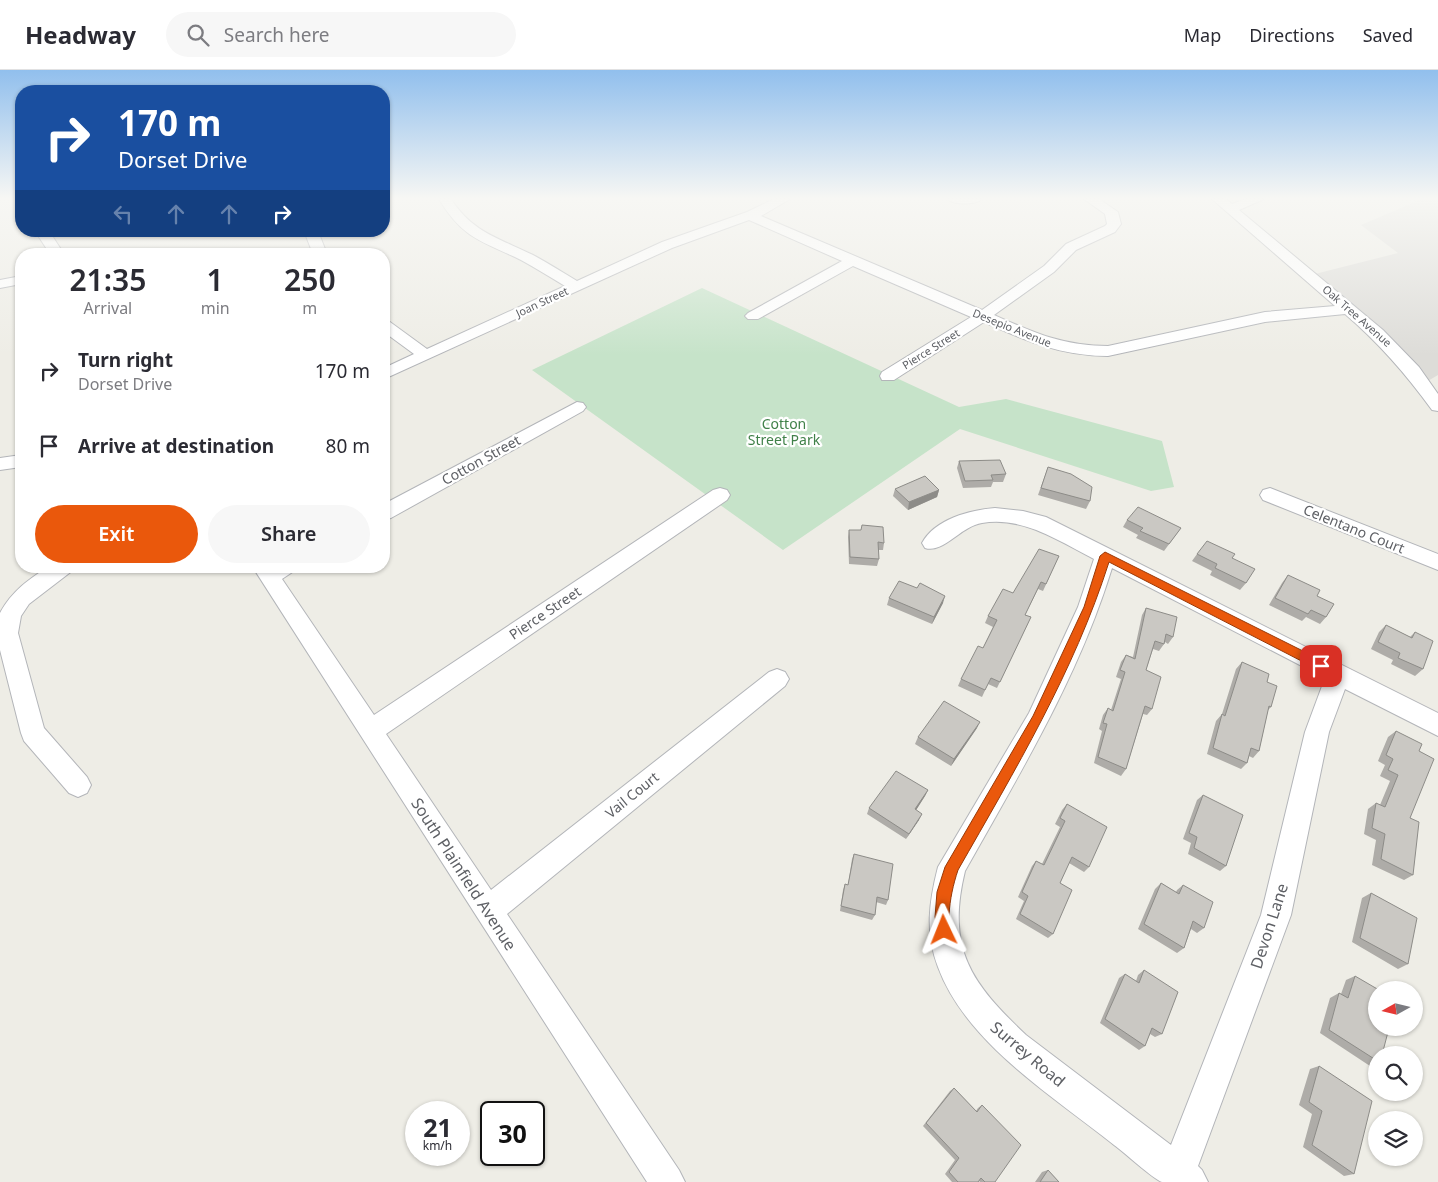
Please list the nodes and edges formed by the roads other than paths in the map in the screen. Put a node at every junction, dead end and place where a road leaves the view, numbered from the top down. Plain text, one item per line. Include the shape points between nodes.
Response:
1 (512, 251) edge
2 (652, 251) edge
3 (832, 251) edge
4 (1067, 251) edge
5 (1280, 251) edge
6 (853, 260) junction
7 (15, 281) edge
8 (0, 284) edge
9 (575, 286) junction
10 (1349, 309) junction
11 (753, 316) dead end
12 (982, 316) junction
13 (390, 329) edge
14 (425, 355) junction
15 (390, 371) edge
16 (888, 376) dead end
17 (1438, 406) edge
18 (577, 407) dead end
19 (15, 462) edge
20 (0, 464) edge
21 (720, 495) dead end
22 (1270, 495) dead end
23 (390, 510) edge
24 (932, 543) dead end
25 (1105, 556) junction
26 (1438, 562) edge
27 (54, 573) edge
28 (274, 573) edge
29 (1338, 674) junction
30 (777, 679) dead end
31 (1438, 725) edge
32 (370, 731) junction
33 (78, 785) dead end
34 (488, 911) junction
35 (1184, 1177) edge
36 (666, 1181) edge

1 - 9 street
2 - 9 street, Joan Street
3 - 6 street, Desepio Avenue
4 - 12 street, Pierce Street via 1050,268
5 - 10 street, Oak Tree Avenue
6 - 11 street
6 - 12 street, Desepio Avenue
7 - 8 street
9 - 14 street, Joan Street
10 - 12 street, Desepio Avenue via 1265,317 1108,351 1085,351 1045,344
10 - 17 street, Oak Tree Avenue via 1397,352
12 - 16 street, Pierce Street
13 - 14 street
14 - 15 street, Joan Street
18 - 23 street, Cotton Street
19 - 20 street
21 - 32 street, Pierce Street
22 - 26 street, Celentano Court
24 - 25 street via 957,523 985,515 1003,515 1039,522
25 - 29 street
25 - 35 street, Surrey Road via 1089,607 1038,719 952,867 944,892 945,944 954,971 990,1024
27 - 33 street via 21,598 10,615 7,633 33,733
28 - 32 street, South Plainfield Avenue
29 - 31 street
29 - 35 street, Devon Lane via 1317,732 1276,915
30 - 34 street, Vail Court
32 - 34 street, South Plainfield Avenue
34 - 36 street, South Plainfield Avenue

